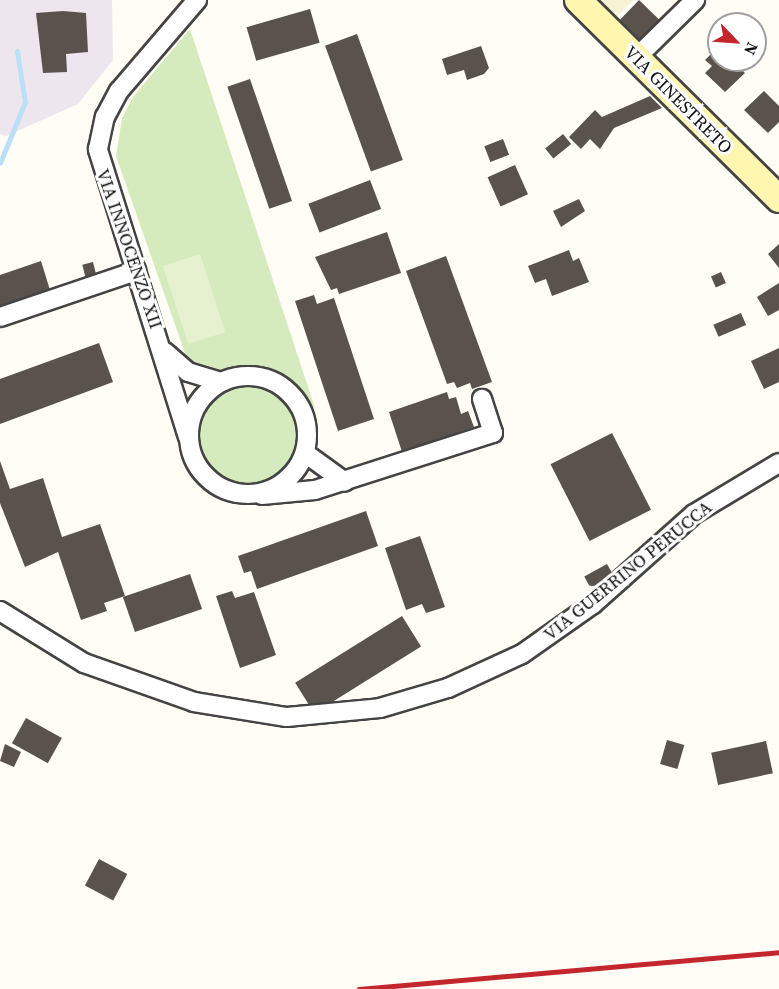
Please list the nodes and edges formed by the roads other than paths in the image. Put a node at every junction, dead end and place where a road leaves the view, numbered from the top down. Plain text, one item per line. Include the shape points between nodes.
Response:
1 (197, 0) edge
2 (578, 0) edge
3 (695, 0) edge
4 (636, 58) junction
5 (779, 200) edge
6 (136, 271) junction
7 (0, 317) edge
8 (164, 351) junction
9 (220, 382) junction
10 (482, 399) dead end
11 (188, 438) junction
12 (305, 453) junction
13 (779, 463) edge
14 (345, 482) junction
15 (253, 495) junction
16 (0, 611) edge

1 - 6 street, VIA INNOCENZO XII via 119,91 99,134 101,168
2 - 4 street, VIA GINESTRETO
3 - 4 street
4 - 5 street, VIA GINESTRETO
6 - 7 street
6 - 8 street, VIA INNOCENZO XII
8 - 9 street, VIA INNOCENZO XII via 188,372
8 - 11 street, VIA INNOCENZO XII
9 - 11 street via 196,405
9 - 12 street, VIA INNOCENZO XII via 257,376 290,392 306,422
10 - 14 street, VIA INNOCENZO XII via 494,433
11 - 15 street, VIA INNOCENZO XII via 191,455 213,484
12 - 14 street
12 - 15 street via 285,482
13 - 16 street, VIA GUERRINO PERUCCA via 694,514 593,604 522,654 456,685 380,708 287,717 194,702 84,663
14 - 15 street, VIA INNOCENZO XII via 290,495

